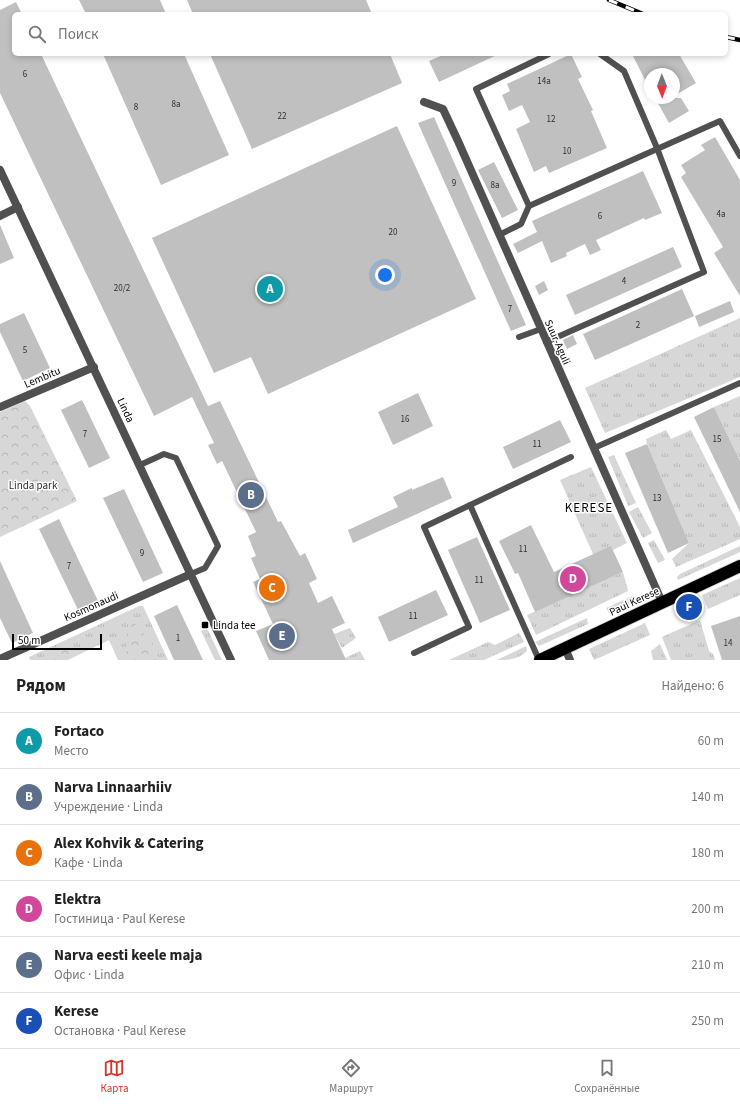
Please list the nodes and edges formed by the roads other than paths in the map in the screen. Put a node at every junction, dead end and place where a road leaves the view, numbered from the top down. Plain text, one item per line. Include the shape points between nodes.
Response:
1 (546, 56) edge
2 (603, 56) edge
3 (424, 102) dead end
4 (657, 148) junction
5 (740, 156) edge
6 (0, 170) edge
7 (529, 206) junction
8 (18, 207) junction
9 (0, 216) edge
10 (499, 235) junction
11 (541, 329) junction
12 (519, 337) dead end
13 (546, 342) junction
14 (94, 367) junction
15 (740, 383) edge
16 (0, 407) edge
17 (594, 448) junction
18 (570, 457) dead end
19 (140, 465) junction
20 (470, 505) junction
21 (740, 566) edge
22 (192, 574) junction
23 (662, 602) junction
24 (565, 648) junction
25 (414, 653) dead end
26 (0, 659) edge
27 (231, 660) edge
28 (539, 660) edge
29 (570, 660) edge

1 - 7 lane via 476,88
2 - 4 lane via 624,71
3 - 10 street, Suur-Aguli via 443,109
4 - 5 lane via 720,121
4 - 7 lane
4 - 13 lane via 704,272
6 - 8 street, Linda
7 - 10 lane via 521,224
8 - 9 street
8 - 14 street, Linda
10 - 11 street, Suur-Aguli
11 - 12 lane
11 - 13 street, Suur-Aguli
13 - 17 street, Suur-Aguli
14 - 16 street, Lembitu
14 - 19 street, Linda
15 - 17 lane
17 - 23 street, Suur-Aguli
18 - 20 lane
19 - 22 street, Linda
19 - 22 lane via 164,454 176,458 218,546 205,568
20 - 25 lane via 424,527 469,627
20 - 28 lane
21 - 23 highway, Paul Kerese
22 - 26 street, Kosmonaudi
22 - 27 street, Linda
23 - 24 highway, Paul Kerese
24 - 28 highway, Paul Kerese
24 - 29 street

